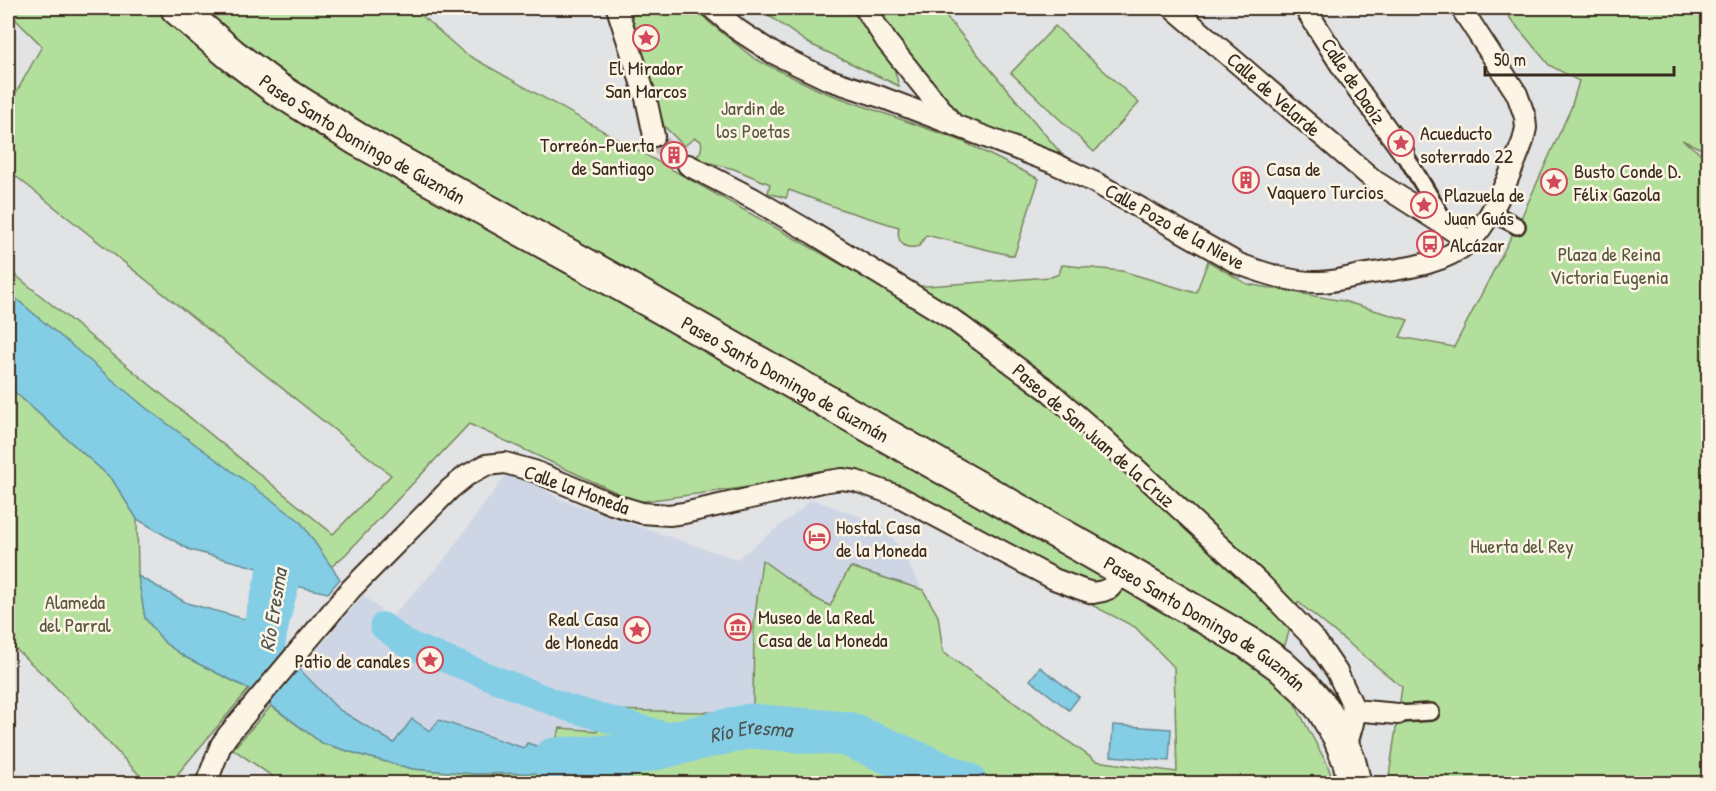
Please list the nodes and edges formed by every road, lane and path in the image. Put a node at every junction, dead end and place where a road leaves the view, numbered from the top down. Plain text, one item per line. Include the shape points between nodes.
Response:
1 (177, 8) edge
2 (617, 8) edge
3 (712, 8) edge
4 (865, 8) edge
5 (1173, 8) edge
6 (1305, 8) edge
7 (1461, 8) edge
8 (956, 127) junction
9 (654, 136) tunnel mouth
10 (1404, 153) joint
11 (688, 165) tunnel mouth
12 (1491, 212) junction
13 (1517, 226) dead end
14 (1449, 229) junction
15 (1469, 242) junction
16 (1125, 571) junction
17 (1353, 710) junction
18 (1431, 712) dead end
19 (1398, 714) joint
20 (1345, 751) junction
21 (206, 783) edge
22 (1355, 783) edge

1 - 16 main road, Paseo Santo Domingo de Guzmán via 276,88 357,139
2 - 9 street
3 - 8 street via 773,53 827,79
4 - 8 street via 887,42
5 - 14 street, Calle de Velarde via 1375,181
6 - 10 street, Calle de Daoíz
7 - 12 street via 1517,94 1525,117 1523,141
8 - 15 street, Calle Pozo de la Nieve via 1051,162 1096,183 1239,264 1292,280 1320,282 1409,267 1449,254
10 - 14 street
11 - 17 street, Paseo de San Juan de la Cruz via 884,276 949,317 1049,391 1262,584 1316,641 1349,696
12 - 13 street
12 - 15 street
14 - 15 street
16 - 20 main road, Paseo Santo Domingo de Guzmán via 1280,665 1323,709
16 - 21 street, Calle la Moneda via 1110,588 1093,593 1083,590 1054,579 898,496 856,481 822,482 684,513 659,515 612,504 534,471 505,463 486,465 450,489 351,589 228,735
17 - 19 street
17 - 20 street
18 - 19 street
20 - 22 main road, Paseo Santo Domingo de Guzmán

